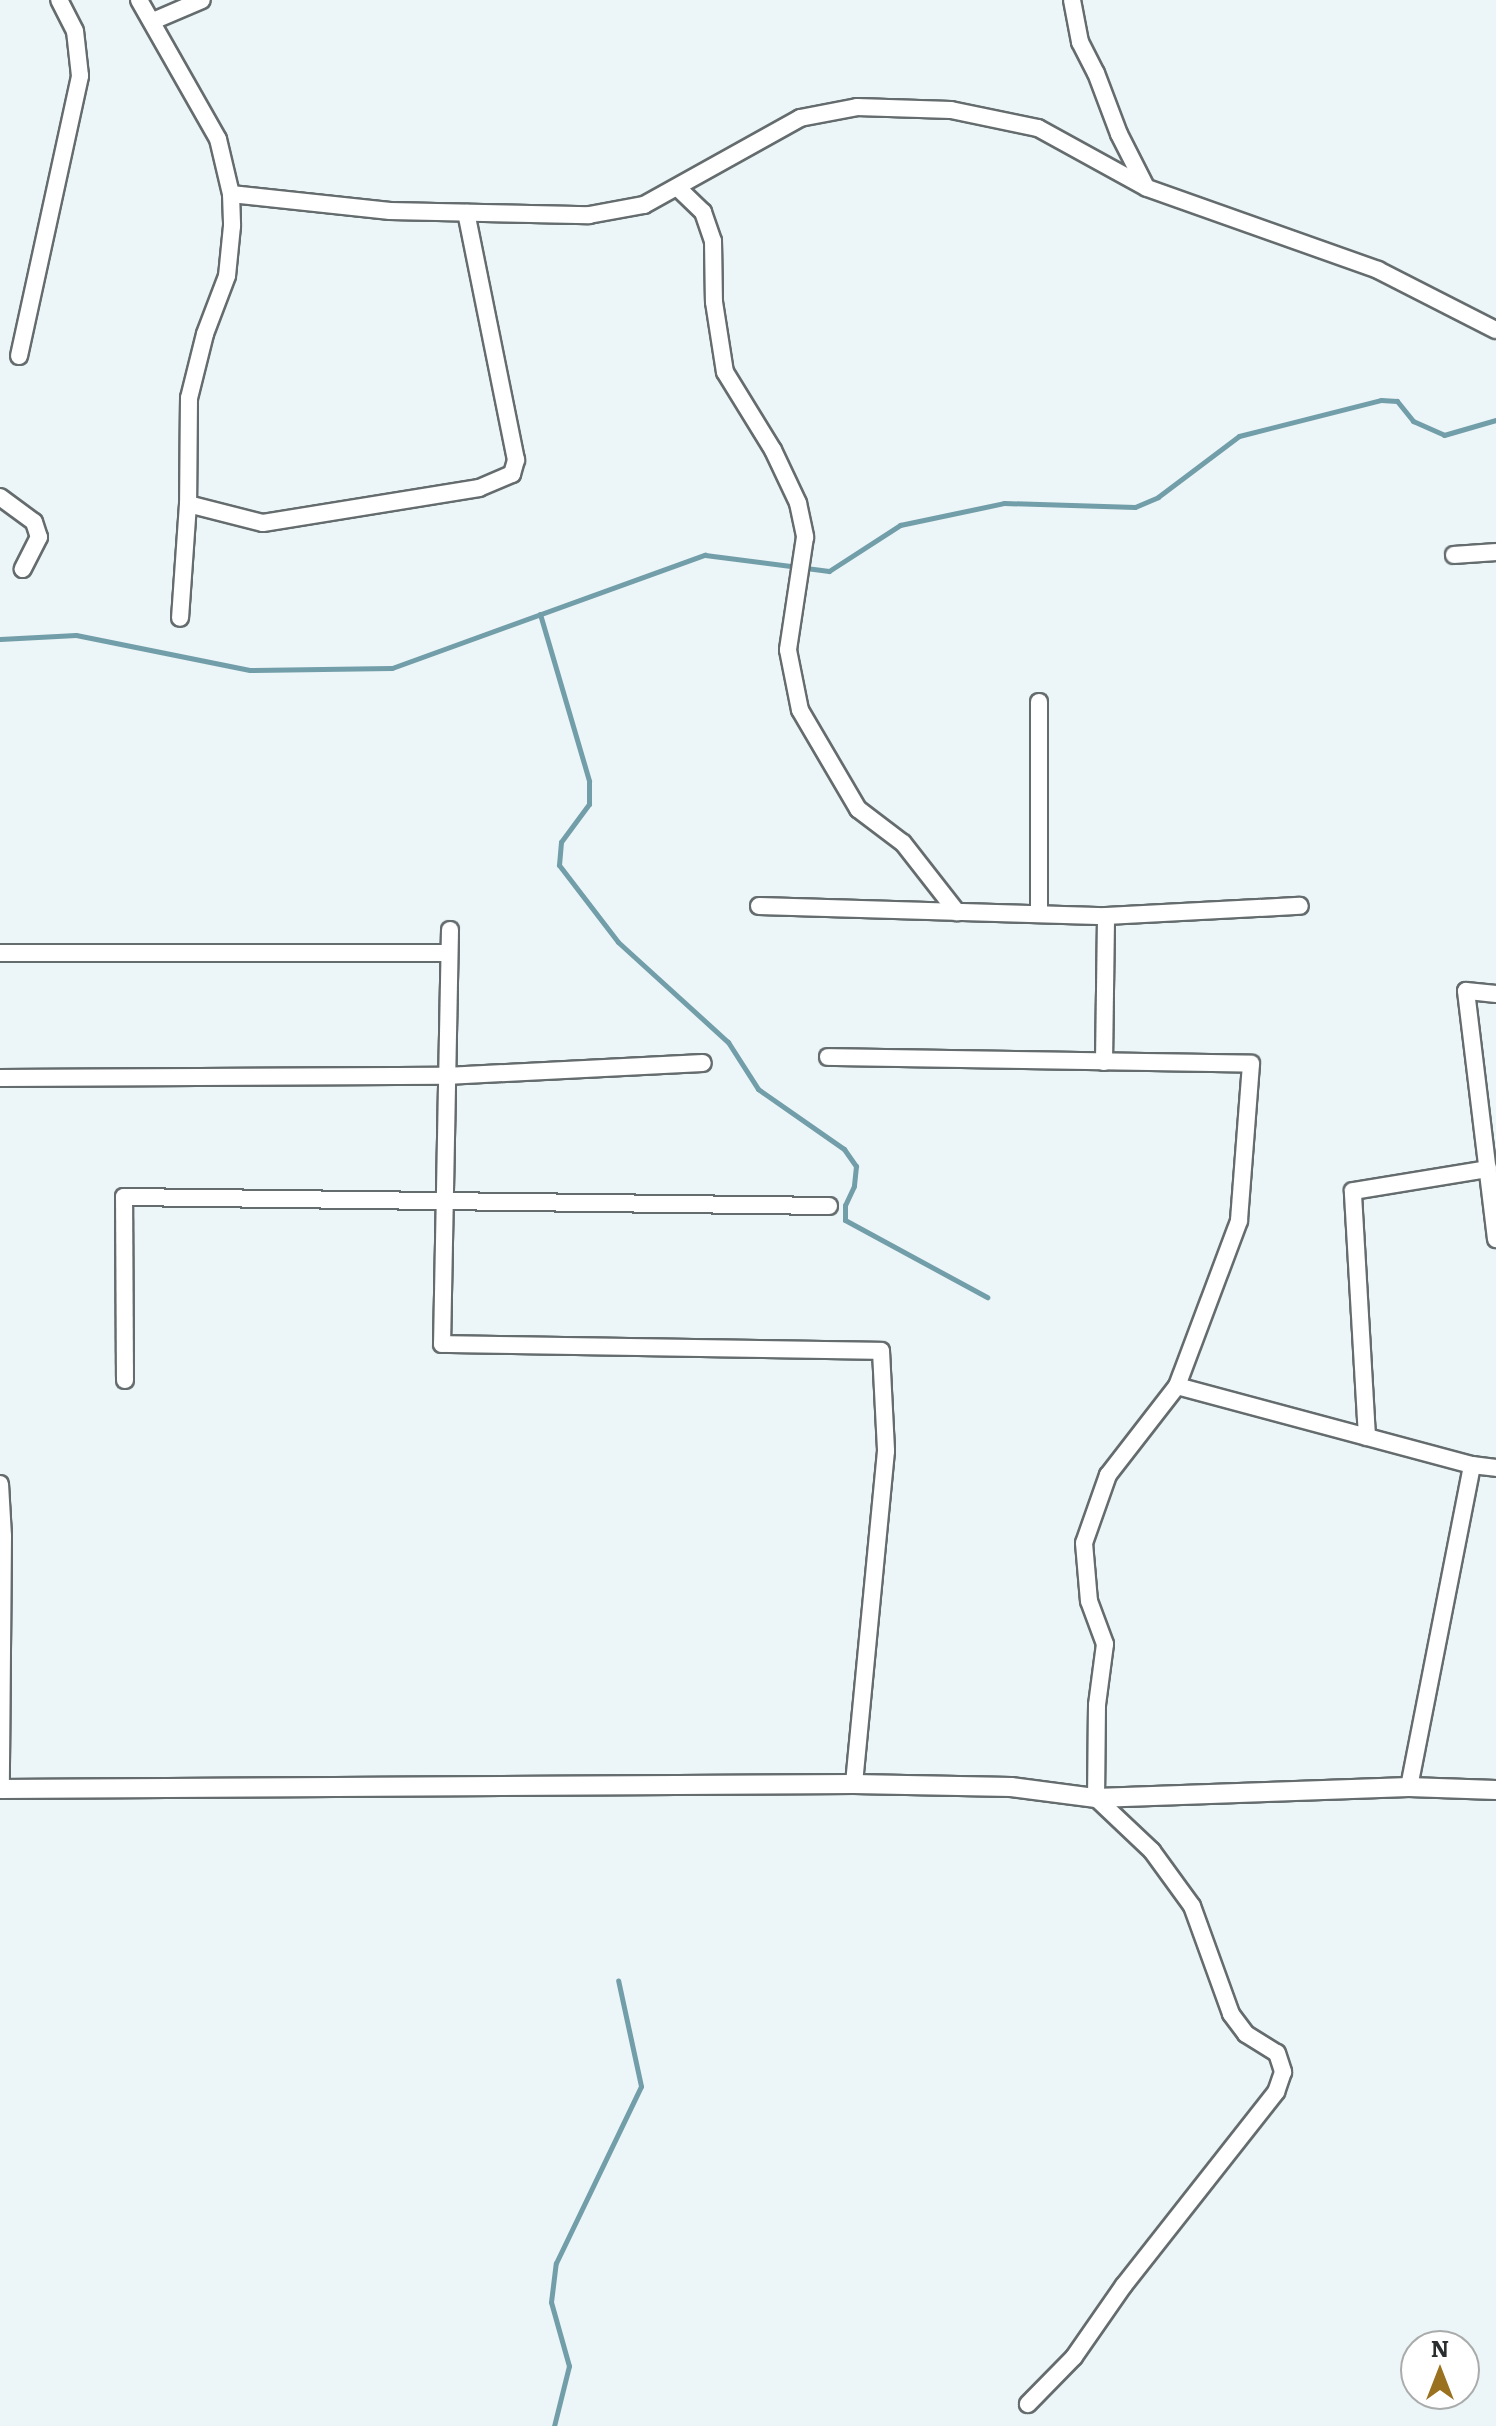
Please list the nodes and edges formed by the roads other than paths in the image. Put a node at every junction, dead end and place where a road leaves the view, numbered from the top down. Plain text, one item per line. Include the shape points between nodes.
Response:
1 (59, 0) edge
2 (139, 0) edge
3 (202, 0) edge
4 (1072, 0) edge
5 (153, 21) junction
6 (678, 188) junction
7 (1147, 188) junction
8 (231, 194) junction
9 (466, 213) junction
10 (1496, 330) edge
11 (19, 356) dead end
12 (0, 497) edge
13 (188, 504) junction
14 (1496, 552) edge
15 (1454, 555) dead end
16 (23, 569) dead end
17 (180, 618) dead end
18 (1039, 702) dead end
19 (759, 906) dead end
20 (1300, 906) dead end
21 (957, 912) junction
22 (1039, 914) junction
23 (1106, 916) junction
24 (450, 930) dead end
25 (0, 953) edge
26 (449, 953) junction
27 (1496, 994) edge
28 (828, 1057) dead end
29 (1104, 1062) junction
30 (703, 1063) dead end
31 (446, 1076) junction
32 (0, 1078) edge
33 (1488, 1169) junction
34 (444, 1203) junction
35 (829, 1206) dead end
36 (1496, 1239) edge
37 (125, 1380) dead end
38 (1177, 1386) junction
39 (1367, 1437) junction
40 (1472, 1465) junction
41 (1496, 1468) edge
42 (0, 1484) edge
43 (854, 1784) junction
44 (1409, 1787) junction
45 (1, 1789) edge
46 (1496, 1790) edge
47 (1096, 1798) junction
48 (1028, 2404) dead end

1 - 11 street via 75,31 80,76
2 - 5 street
3 - 5 street
4 - 7 street via 1080,42
5 - 8 street via 218,139
6 - 7 street via 800,118 857,107 951,110 1038,128
6 - 9 street via 644,205 589,215
6 - 21 street via 703,212 713,241 714,302 725,372 798,503 805,537 788,650 800,710 858,809 903,843
7 - 10 street via 1378,270
8 - 9 street via 390,211
8 - 13 street via 227,276 189,398
9 - 13 street via 516,460 512,474 479,488 263,523
12 - 16 street via 34,522 39,537
13 - 17 street
14 - 15 street
18 - 22 street
19 - 21 street
20 - 23 street
21 - 22 street
22 - 23 street
23 - 29 street
24 - 26 street
25 - 26 street
26 - 31 street
27 - 33 street via 1466,991
28 - 29 street
29 - 38 street via 1251,1064 1239,1221
30 - 31 street
31 - 32 street
31 - 34 street
33 - 36 street
33 - 39 street via 1353,1191
34 - 35 street
34 - 37 street via 124,1197
34 - 43 street via 442,1344 881,1351 886,1451
38 - 39 street
38 - 47 street via 1108,1475 1084,1543 1089,1601 1105,1644 1097,1705
39 - 40 street
40 - 41 street
40 - 44 street
42 - 45 street
43 - 45 street
43 - 47 street via 1011,1787
44 - 46 street
44 - 47 street
47 - 48 street via 1152,1851 1192,1906 1231,2014 1246,2034 1277,2053 1283,2072 1276,2092 1074,2357

